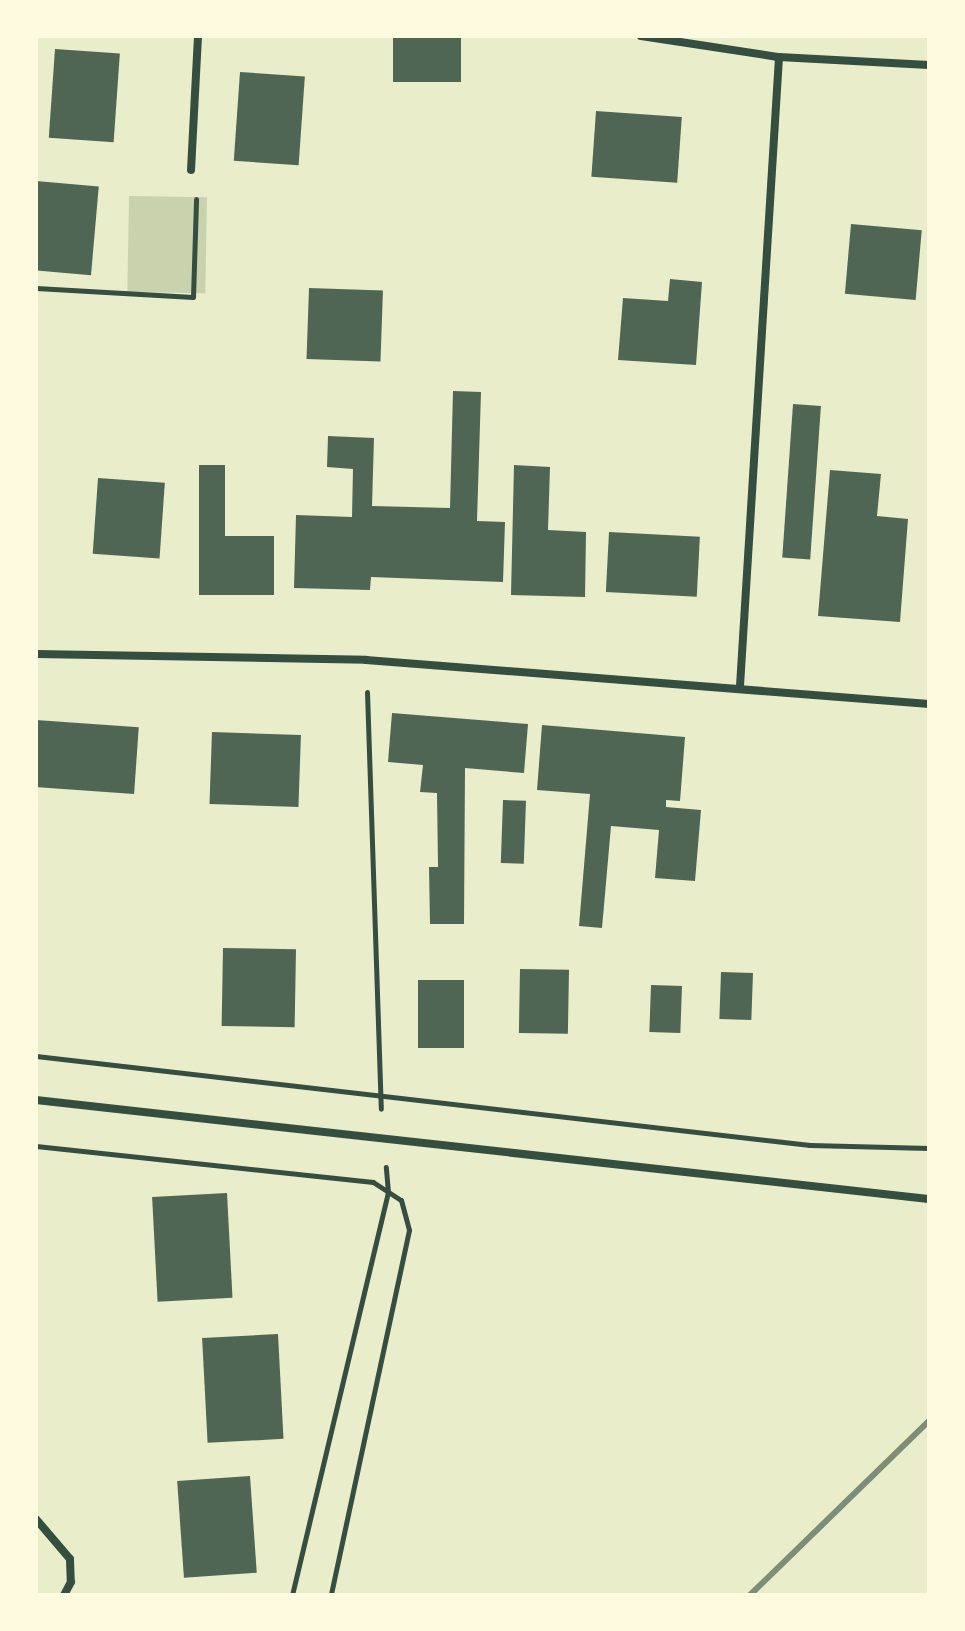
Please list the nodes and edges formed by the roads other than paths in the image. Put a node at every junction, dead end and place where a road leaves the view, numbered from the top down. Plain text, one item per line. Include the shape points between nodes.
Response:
1 (198, 36) edge
2 (641, 36) edge
3 (779, 57) junction
4 (929, 65) edge
5 (191, 170) road end
6 (36, 654) edge
7 (740, 686) junction
8 (929, 704) edge
9 (36, 1100) edge
10 (929, 1199) edge
11 (36, 1519) edge
12 (64, 1595) edge

1 - 5 street
2 - 3 street
3 - 4 street
3 - 7 street
6 - 7 street via 366,660
7 - 8 street
9 - 10 street
11 - 12 street via 70,1559 71,1582

